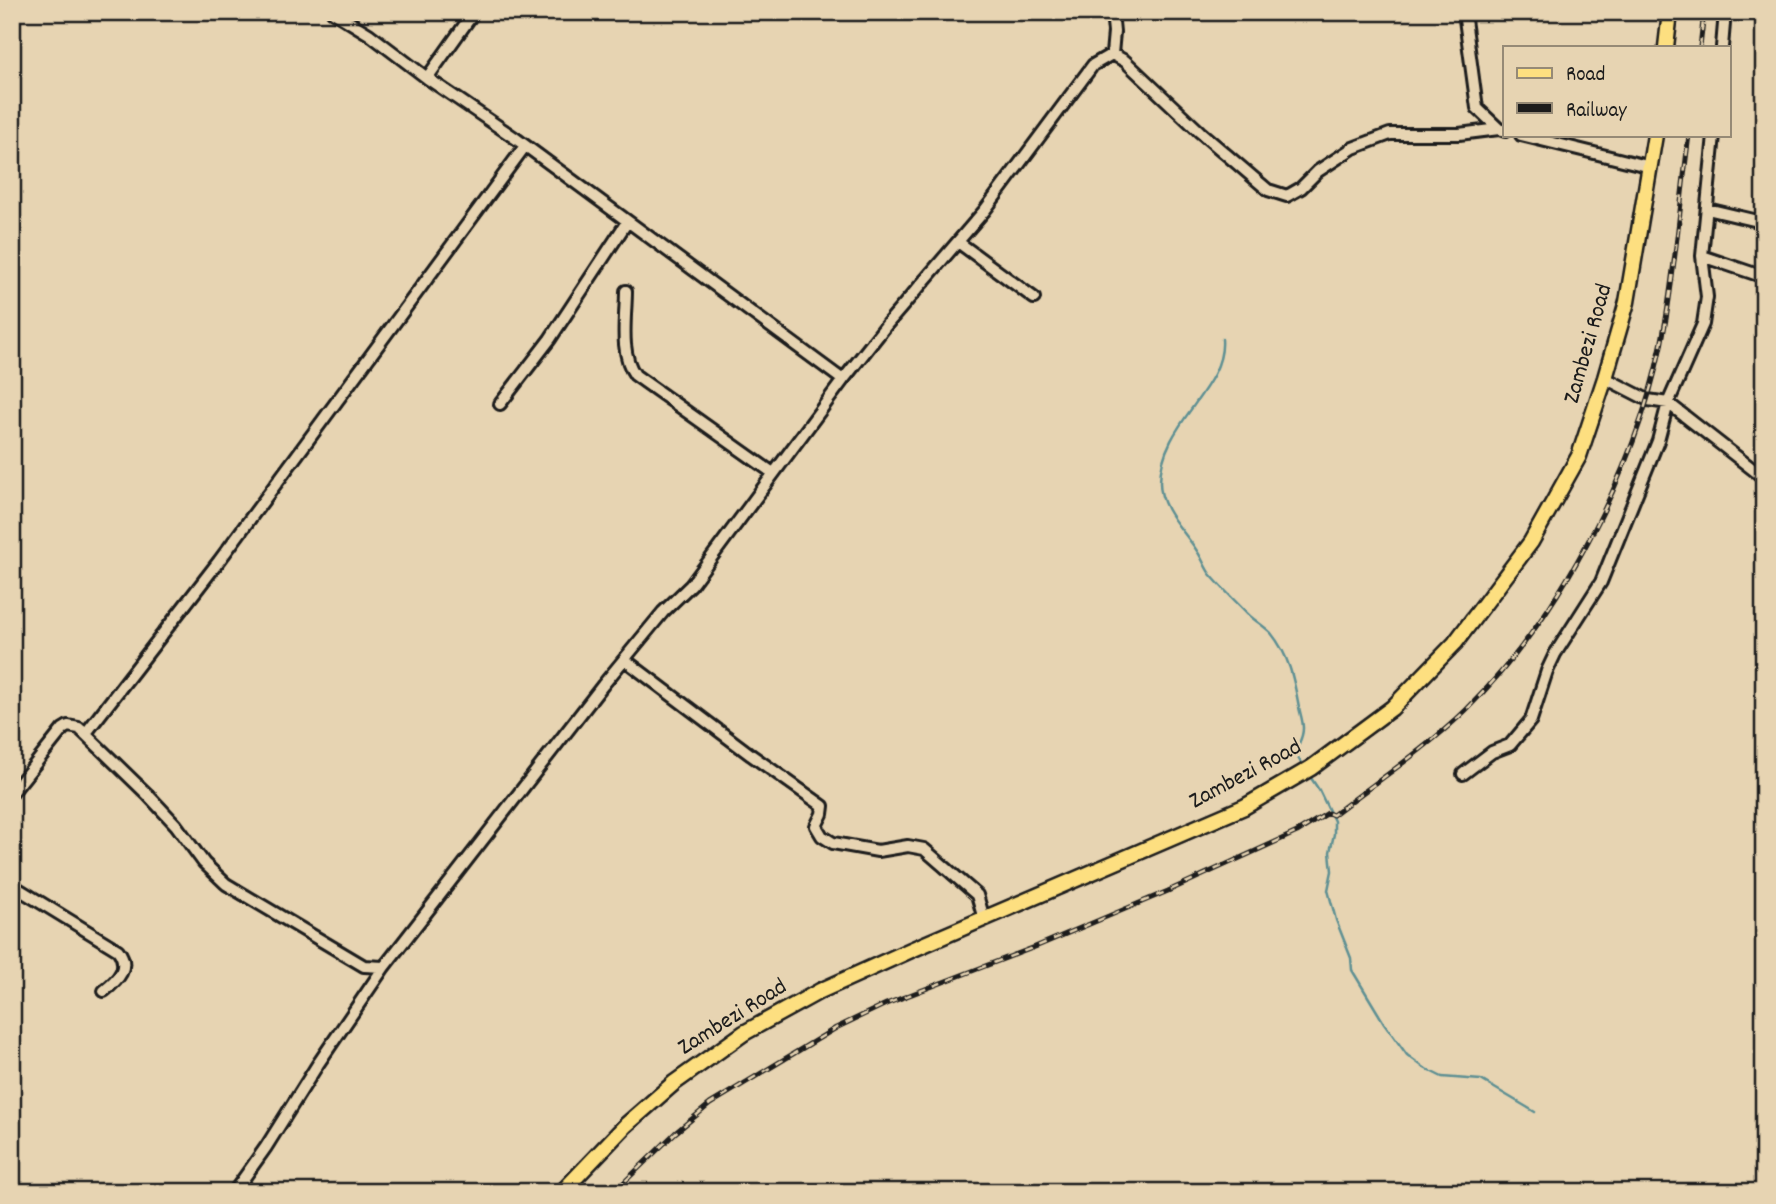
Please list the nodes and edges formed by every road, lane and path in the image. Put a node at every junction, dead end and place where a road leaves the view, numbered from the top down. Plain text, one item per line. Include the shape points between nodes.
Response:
1 (333, 12) edge
2 (474, 12) edge
3 (1112, 12) edge
4 (1464, 12) edge
5 (1670, 12) edge
6 (1725, 12) edge
7 (1666, 46) edge
8 (1722, 46) edge
9 (1111, 54) junction
10 (427, 78) junction
11 (1502, 130) edge
12 (1525, 136) edge
13 (1655, 136) edge
14 (1714, 136) edge
15 (525, 146) junction
16 (1651, 167) junction
17 (1707, 209) junction
18 (627, 222) junction
19 (1762, 222) dead end
20 (958, 242) junction
21 (1702, 256) junction
22 (1764, 277) edge
23 (626, 291) dead end
24 (1034, 298) dead end
25 (1605, 378) junction
26 (843, 380) junction
27 (1668, 403) junction
28 (500, 404) dead end
29 (773, 473) junction
30 (1764, 478) edge
31 (625, 660) junction
32 (86, 733) junction
33 (1463, 774) dead end
34 (12, 793) edge
35 (12, 885) edge
36 (984, 919) junction
37 (384, 967) junction
38 (104, 991) dead end
39 (234, 1192) edge
40 (562, 1192) edge

1 - 10 street
2 - 10 street
3 - 9 street
4 - 11 street via 1477,108
5 - 7 main road
6 - 8 street
9 - 11 street via 1125,61 1268,190 1287,196 1353,148 1390,134
9 - 20 street via 1093,65 1079,82
10 - 15 street
12 - 16 street
13 - 16 main road, Zambezi Road
14 - 17 street
15 - 18 street
15 - 32 street via 212,571
16 - 25 main road, Zambezi Road via 1627,302
17 - 19 street
17 - 21 street
18 - 26 street
18 - 28 street via 550,339
20 - 24 street
20 - 26 street
21 - 22 street
21 - 27 street via 1707,297 1703,324
23 - 29 street via 626,356 635,375
25 - 27 street via 1648,400
25 - 36 main road, Zambezi Road via 1579,456 1531,542 1455,643 1392,708 1308,769 1244,807
26 - 29 street
27 - 30 street
27 - 33 street via 1658,441 1606,572 1555,654 1531,720 1510,745
29 - 31 street via 691,585
31 - 36 street via 823,806 816,826 822,836 833,843 878,851 908,846 923,849 977,895
31 - 37 street
32 - 34 street via 73,726 63,729
32 - 37 street via 226,884 364,966
35 - 38 street via 118,950 124,963 122,972
36 - 40 main road, Zambezi Road via 820,991 744,1033 635,1117
37 - 39 street

